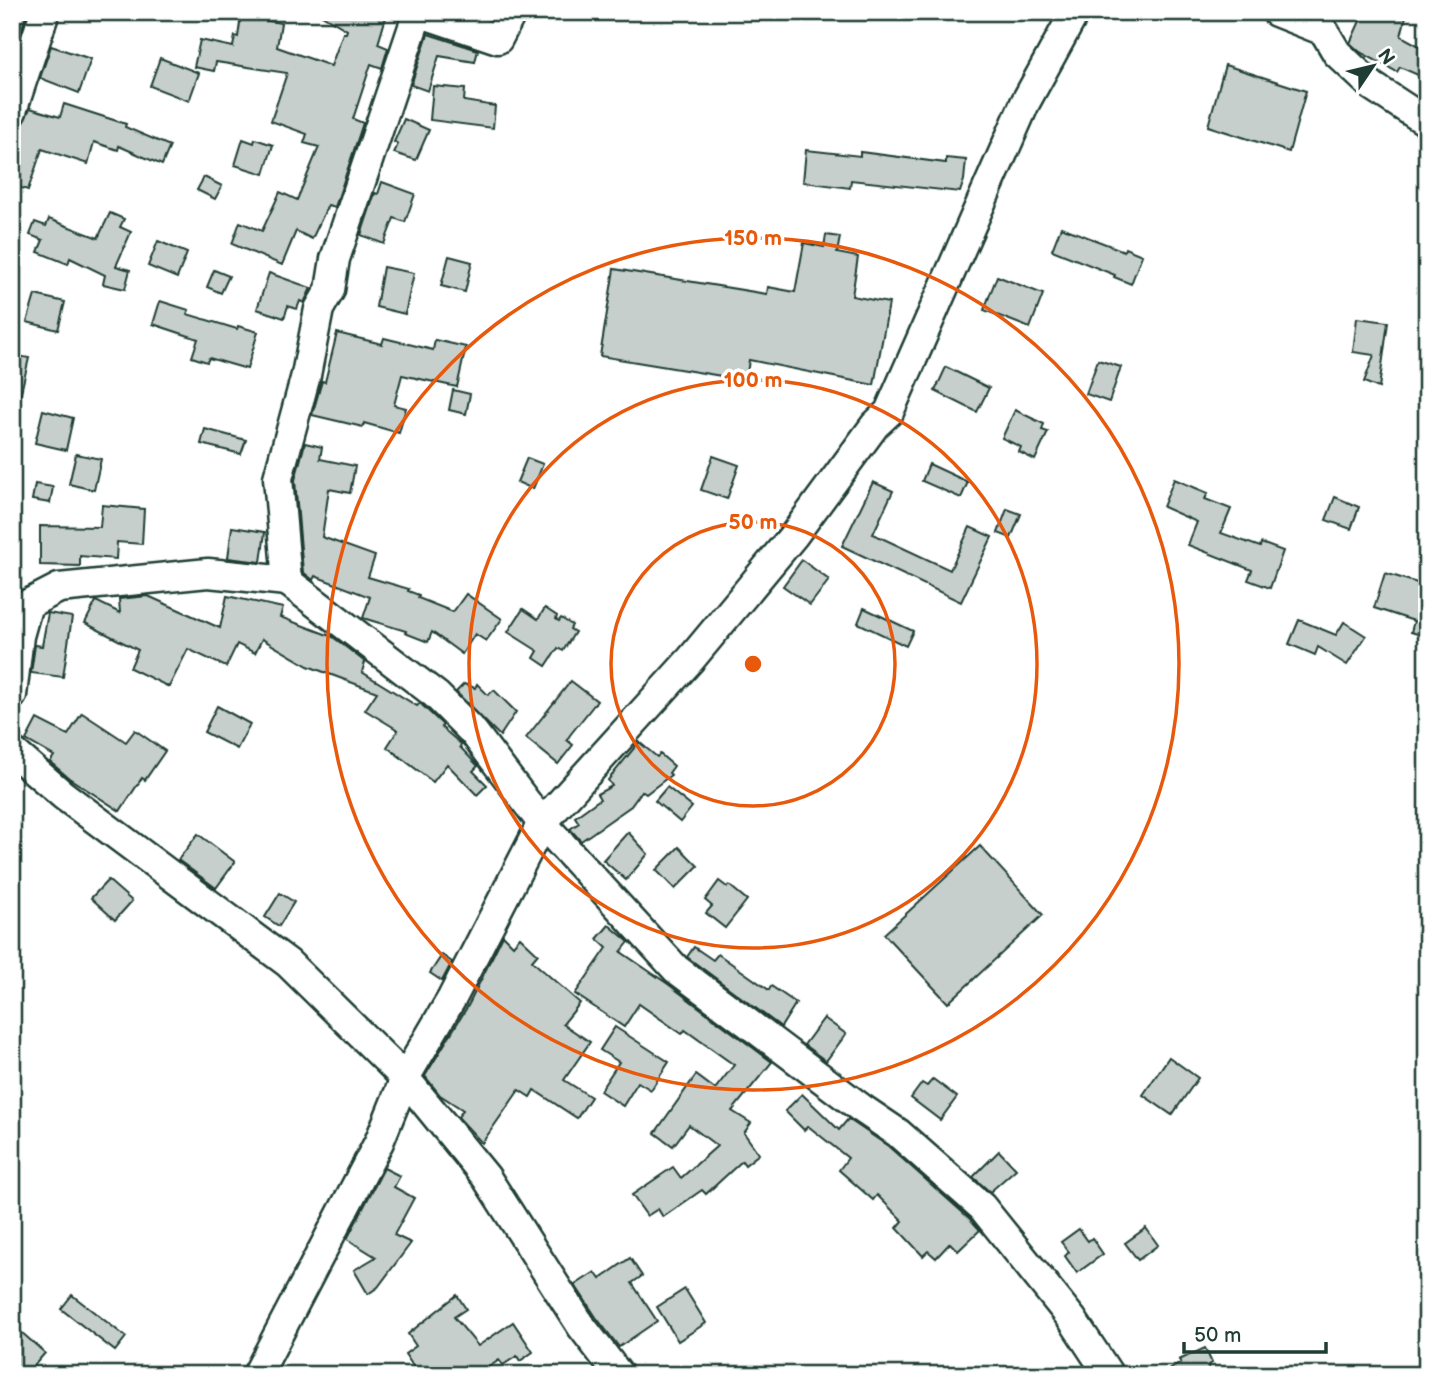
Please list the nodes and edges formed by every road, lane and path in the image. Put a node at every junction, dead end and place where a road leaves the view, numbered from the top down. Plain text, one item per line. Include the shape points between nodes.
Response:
1 (45, 12) edge
2 (418, 12) edge
3 (512, 12) edge
4 (1075, 12) edge
5 (1276, 12) edge
6 (12, 110) edge
7 (1427, 122) edge
8 (287, 581) junction
9 (12, 695) edge
10 (12, 751) edge
11 (542, 823) junction
12 (405, 1078) junction
13 (257, 1375) edge
14 (619, 1375) edge
15 (1109, 1375) edge

1 - 6 street
2 - 3 street via 498,39
2 - 8 street via 335,259 330,290 319,309 278,478
4 - 11 street via 1025,103 889,412 691,659
5 - 7 street via 1324,31 1337,53 1372,86
8 - 9 street via 208,573 59,588 28,604
8 - 11 street via 436,695 474,733
10 - 12 street via 288,963
11 - 12 street via 452,998
11 - 15 street via 676,969 898,1133 982,1208 1072,1319
12 - 13 street via 379,1142
12 - 14 street via 486,1177 582,1327

